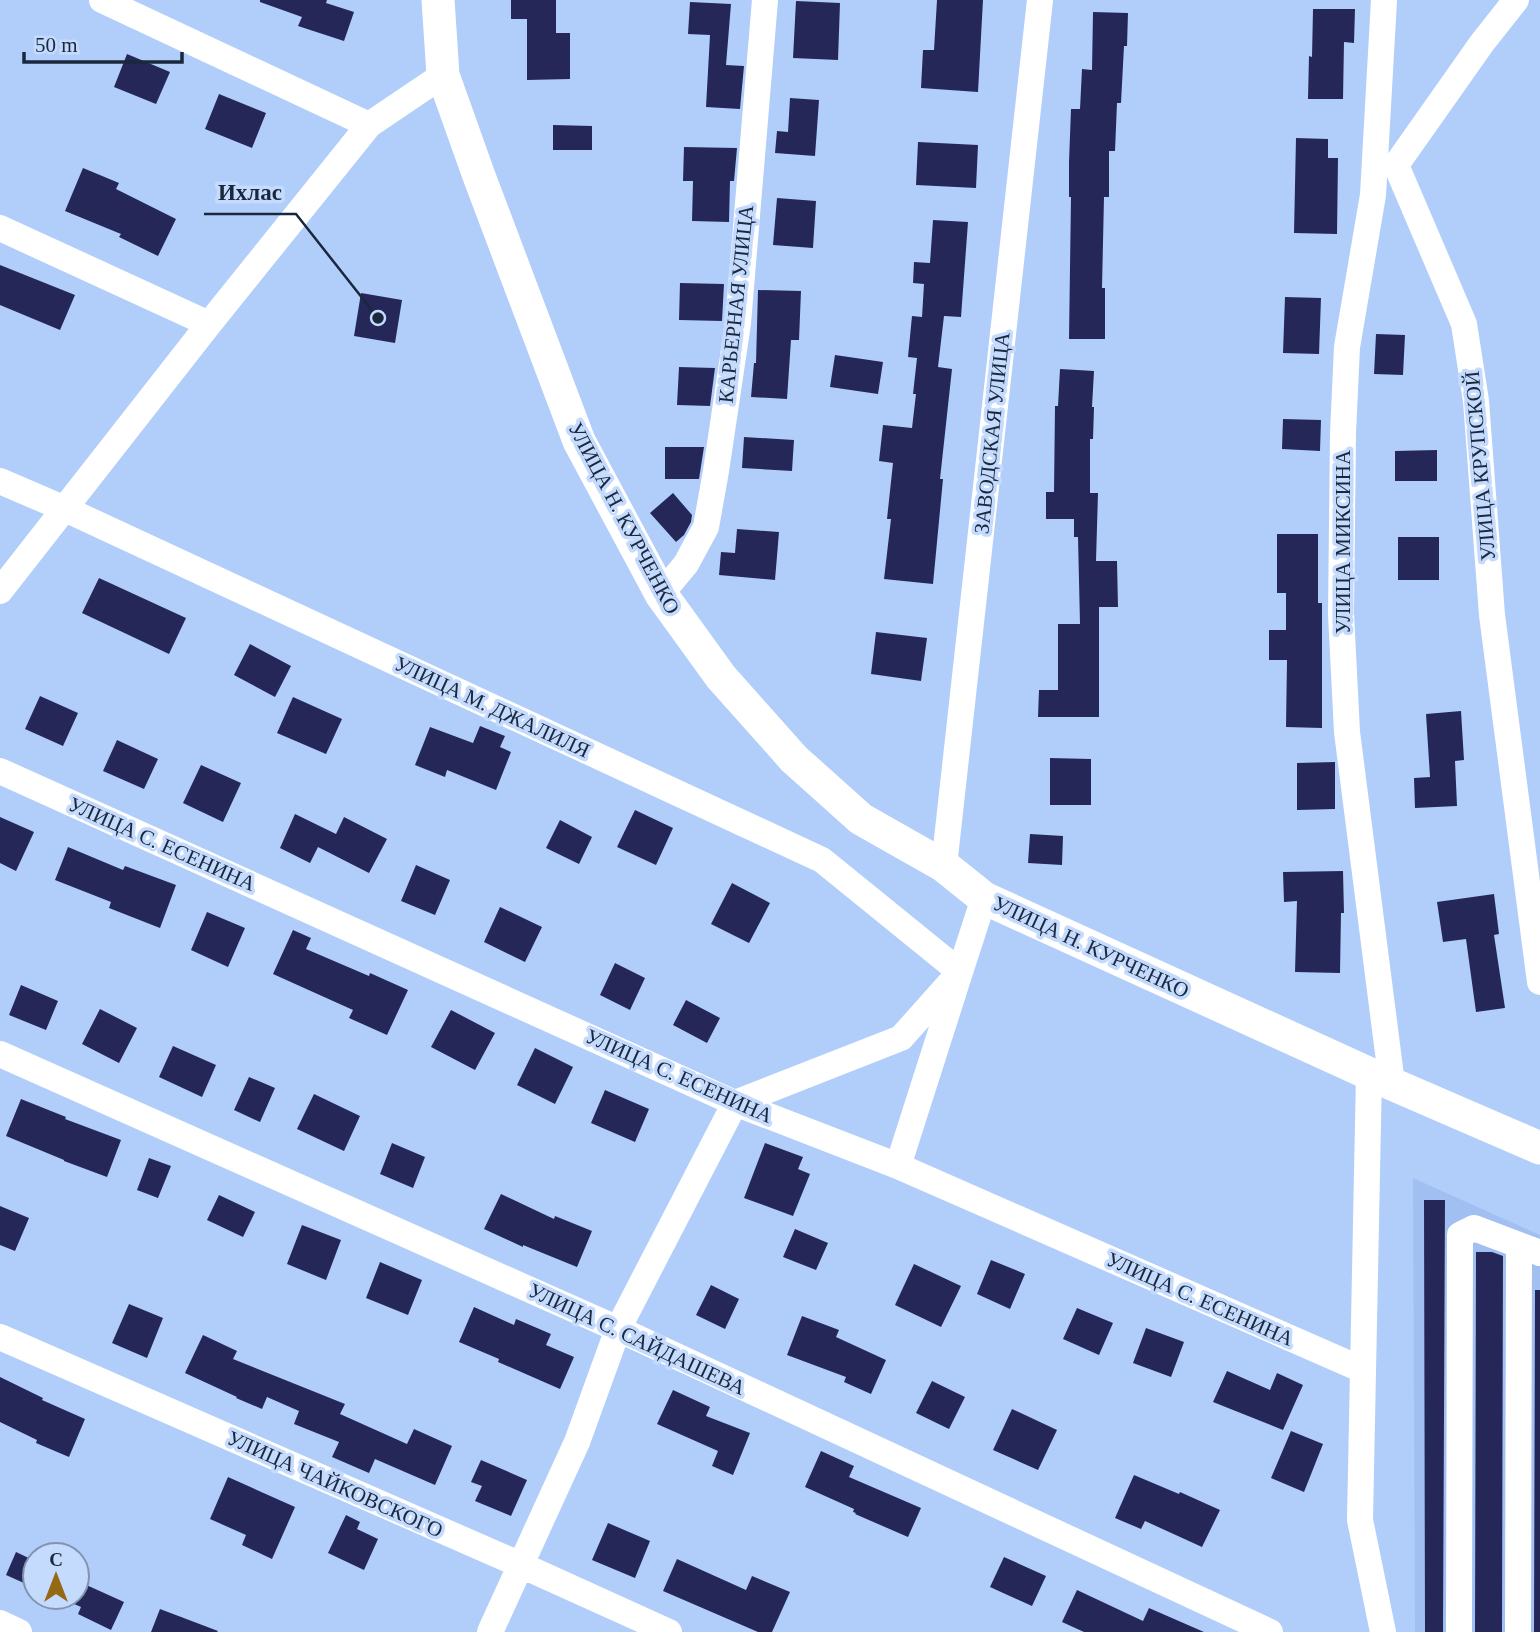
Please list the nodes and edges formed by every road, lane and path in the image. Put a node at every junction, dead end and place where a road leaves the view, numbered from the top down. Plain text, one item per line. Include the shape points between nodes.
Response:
1 (102, 0) edge
2 (438, 0) edge
3 (765, 0) edge
4 (1040, 0) edge
5 (1384, 0) edge
6 (1516, 0) edge
7 (443, 75) junction
8 (1378, 105) junction
9 (369, 125) junction
10 (1396, 165) junction
11 (0, 228) edge
12 (209, 324) junction
13 (0, 481) edge
14 (65, 509) junction
15 (0, 592) edge
16 (661, 594) junction
17 (0, 771) edge
18 (944, 866) junction
19 (984, 898) junction
20 (960, 972) junction
21 (1540, 982) edge
22 (0, 1054) edge
23 (1380, 1079) junction
24 (735, 1103) junction
25 (1540, 1148) edge
26 (898, 1166) junction
27 (1530, 1249) edge
28 (618, 1329) junction
29 (0, 1337) edge
30 (1363, 1370) junction
31 (521, 1565) junction
32 (0, 1623) edge
33 (19, 1632) edge
34 (490, 1632) edge
35 (669, 1632) edge
36 (1270, 1632) edge
37 (1383, 1632) edge
38 (1459, 1632) edge
39 (1518, 1632) edge

1 - 9 street
2 - 7 main road, УЛИЦА Н. КУРЧЕНКО
3 - 16 street, КАРЬЕРНАЯ УЛИЦА via 738,323 712,493 706,527
4 - 18 street, ЗАВОДСКАЯ УЛИЦА
5 - 8 street, УЛИЦА МИКСИНА
6 - 10 street
7 - 9 street
7 - 16 main road, УЛИЦА Н. КУРЧЕНКО via 579,441
8 - 10 street, УЛИЦА КРУПСКОЙ
8 - 23 street, УЛИЦА МИКСИНА via 1373,195 1347,347 1341,614 1347,732
9 - 12 street
10 - 21 street, УЛИЦА КРУПСКОЙ via 1464,324 1476,401 1492,615
11 - 12 street
12 - 14 street
13 - 14 street, УЛИЦА М. ДЖАЛИЛЯ
14 - 15 street
14 - 20 street, УЛИЦА М. ДЖАЛИЛЯ via 822,860
16 - 18 main road, УЛИЦА Н. КУРЧЕНКО via 721,677 794,759 861,819
17 - 24 street, УЛИЦА С. ЕСЕНИНА
18 - 19 main road, УЛИЦА Н. КУРЧЕНКО
19 - 20 street
19 - 23 main road, УЛИЦА Н. КУРЧЕНКО
20 - 24 street via 901,1038
20 - 26 street
22 - 28 street, УЛИЦА С. САЙДАШЕВА
23 - 25 main road, УЛИЦА Н. КУРЧЕНКО
23 - 30 street, УЛИЦА МИКСИНА
24 - 26 street, УЛИЦА С. ЕСЕНИНА
24 - 28 street
26 - 30 street, УЛИЦА С. ЕСЕНИНА
27 - 38 street via 1474,1228 1460,1234
27 - 39 street
28 - 31 street via 577,1442
28 - 36 street, УЛИЦА С. САЙДАШЕВА
29 - 31 street, УЛИЦА ЧАЙКОВСКОГО
30 - 37 street, УЛИЦА МИКСИНА via 1360,1520
31 - 34 street
31 - 35 street, УЛИЦА ЧАЙКОВСКОГО
32 - 33 street

